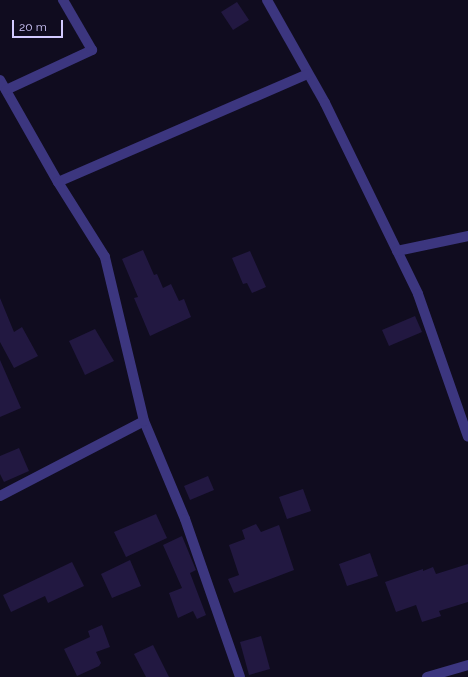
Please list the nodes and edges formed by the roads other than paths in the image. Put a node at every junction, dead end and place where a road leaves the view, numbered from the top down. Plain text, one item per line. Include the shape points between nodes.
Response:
1 (63, 0) edge
2 (267, 0) edge
3 (308, 74) junction
4 (0, 80) edge
5 (6, 90) junction
6 (58, 182) junction
7 (468, 236) edge
8 (397, 251) junction
9 (144, 421) junction
10 (468, 437) edge
11 (0, 496) edge
12 (468, 666) edge
13 (240, 677) edge
14 (427, 677) edge

1 - 5 street via 92,50
2 - 3 street
3 - 6 street
3 - 8 street
4 - 5 street
5 - 6 street
6 - 9 street via 105,257
7 - 8 street
8 - 10 street via 418,294
9 - 11 street
9 - 13 street via 185,519
12 - 14 street

